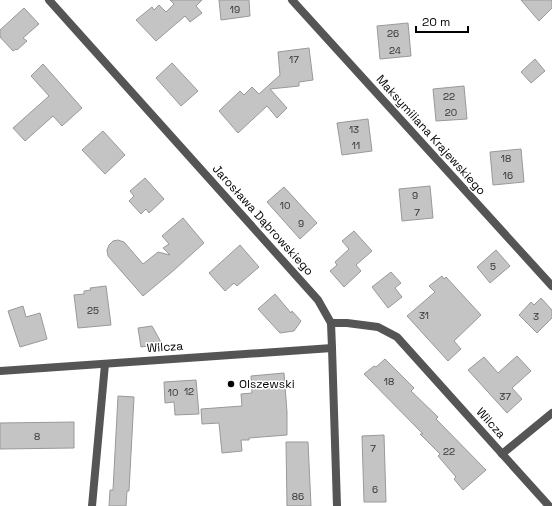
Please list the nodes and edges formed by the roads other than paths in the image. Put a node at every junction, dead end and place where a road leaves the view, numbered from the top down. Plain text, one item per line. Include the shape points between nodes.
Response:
1 (49, 0) edge
2 (292, 0) edge
3 (552, 286) edge
4 (330, 323) junction
5 (332, 348) junction
6 (105, 364) junction
7 (0, 371) edge
8 (552, 413) edge
9 (502, 454) junction
10 (92, 506) edge
11 (337, 506) edge
12 (549, 506) edge

1 - 4 street, Jarosława Dąbrowskiego via 318,300
2 - 3 street, Maksymiliana Krajewskiego
4 - 5 street, Jarosława Dąbrowskiego
4 - 9 street, Wilcza via 378,326 397,337
5 - 6 street, Wilcza
5 - 11 street, Jarosława Dąbrowskiego
6 - 7 street, Wilcza
6 - 10 street
8 - 9 street
9 - 12 street, Wilcza

